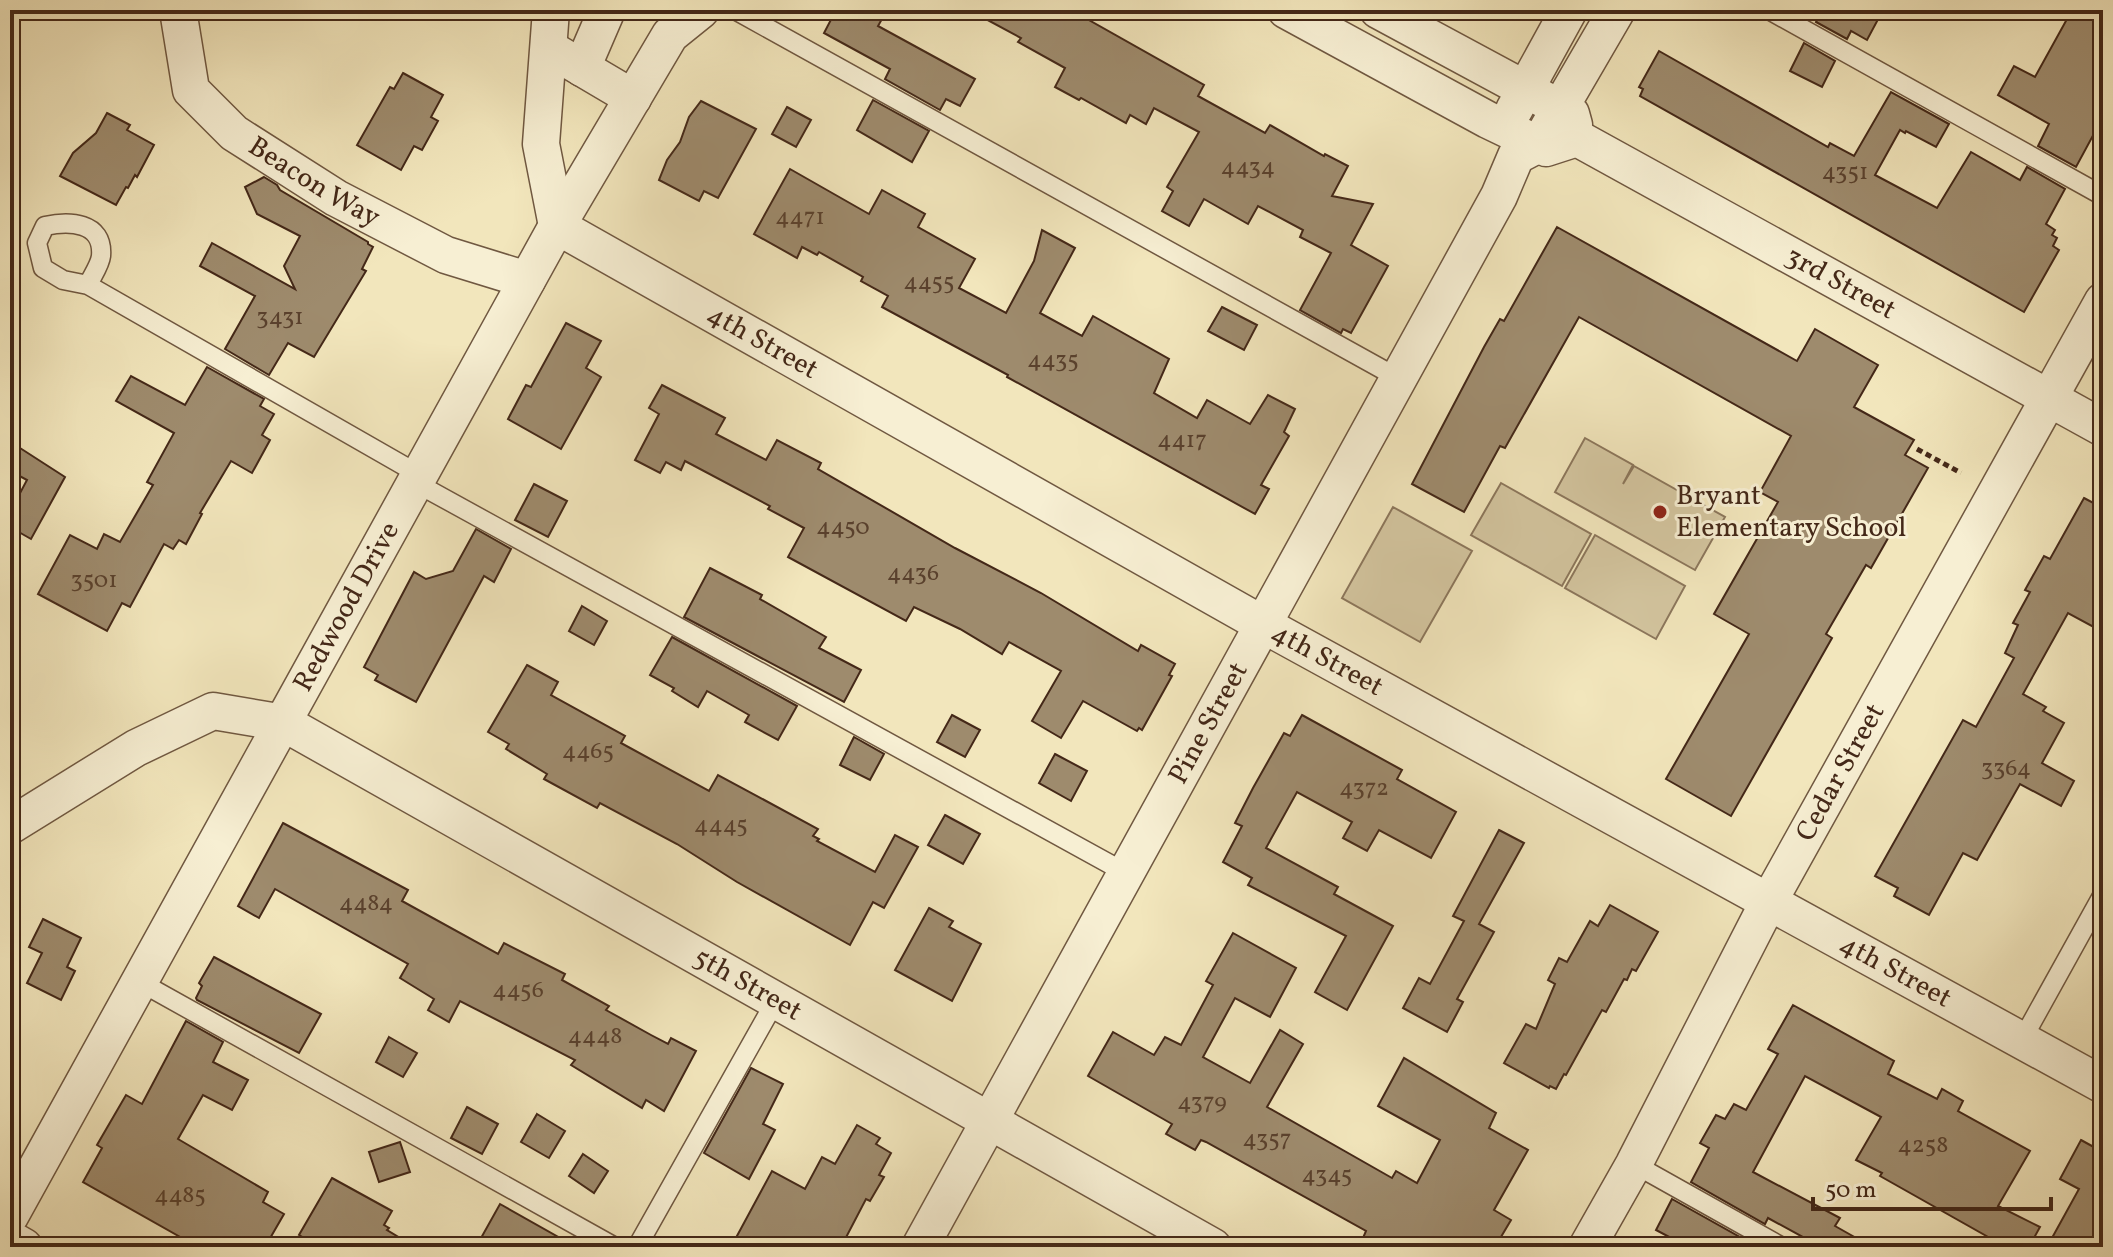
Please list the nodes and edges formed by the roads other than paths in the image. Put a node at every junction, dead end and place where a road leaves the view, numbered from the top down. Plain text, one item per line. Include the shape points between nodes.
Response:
1 (178, 10) edge
2 (551, 10) edge
3 (607, 10) edge
4 (701, 10) edge
5 (735, 10) edge
6 (1286, 10) edge
7 (1378, 10) edge
8 (1569, 10) edge
9 (1617, 10) edge
10 (1769, 10) edge
11 (665, 22) edge
12 (550, 49) junction
13 (582, 68) junction
14 (1525, 89) junction
15 (633, 98) junction
16 (1569, 124) junction
17 (1520, 143) junction
18 (2103, 196) edge
19 (557, 226) junction
20 (527, 280) junction
21 (88, 285) dead end
22 (2103, 301) edge
23 (1398, 378) junction
24 (2048, 397) junction
25 (2103, 428) edge
26 (418, 479) junction
27 (1262, 624) junction
28 (284, 723) junction
29 (10, 826) edge
30 (1126, 873) junction
31 (2103, 894) edge
32 (1769, 901) junction
33 (140, 982) junction
34 (776, 1000) junction
35 (2022, 1040) junction
36 (2103, 1085) edge
37 (991, 1122) junction
38 (1634, 1164) junction
39 (10, 1216) edge
40 (10, 1239) edge
41 (24, 1247) edge
42 (615, 1247) edge
43 (637, 1247) edge
44 (920, 1247) edge
45 (1213, 1247) edge
46 (1587, 1247) edge
47 (1782, 1247) edge

1 - 20 street, Beacon Way via 191,90 234,133 336,198 446,255
2 - 12 street
3 - 13 street
4 - 11 street, Redwood Drive
5 - 23 lane
6 - 17 street
7 - 14 street, 3rd Street
8 - 14 street, Pine Street
9 - 16 street
10 - 18 lane
11 - 15 street, Redwood Drive
12 - 13 street
12 - 19 street via 541,144
13 - 15 street
14 - 16 street, 3rd Street
14 - 17 street, Pine Street
15 - 19 street, Redwood Drive
16 - 17 street via 1546,148
16 - 24 street, 3rd Street
17 - 23 street, Pine Street via 1499,196
19 - 20 street, Redwood Drive
19 - 27 street, 4th Street
20 - 26 street, Redwood Drive
21 - 26 lane
22 - 24 street, Cedar Street
23 - 27 street, Pine Street
24 - 25 street, 3rd Street
24 - 32 street, Cedar Street
26 - 28 street, Redwood Drive
26 - 30 lane
27 - 30 street, Pine Street
27 - 32 street, 4th Street
28 - 29 street, 5th Street via 213,711 136,748
28 - 33 street, Redwood Drive
28 - 34 street, 5th Street
30 - 37 street, Pine Street
31 - 35 lane
32 - 35 street, 4th Street
32 - 38 street, Cedar Street
33 - 39 street, Redwood Drive
33 - 42 lane
34 - 37 street, 5th Street
34 - 43 lane
35 - 36 street, 4th Street
37 - 44 street, Pine Street
37 - 45 street, 5th Street
38 - 46 street, Cedar Street
38 - 47 lane
40 - 41 street

